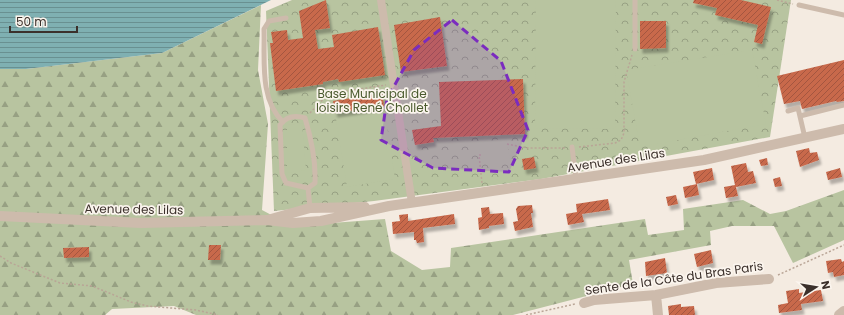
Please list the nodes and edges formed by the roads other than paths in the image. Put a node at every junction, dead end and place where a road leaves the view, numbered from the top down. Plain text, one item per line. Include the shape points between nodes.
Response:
1 (381, 0) edge
2 (635, 0) edge
3 (799, 5) road end
4 (844, 16) edge
5 (286, 18) dead end
6 (635, 49) road end
7 (844, 105) edge
8 (788, 111) dead end
9 (800, 116) junction
10 (282, 122) junction
11 (844, 129) edge
12 (805, 138) junction
13 (572, 148) road end
14 (576, 179) junction
15 (308, 188) junction
16 (412, 203) junction
17 (389, 206) junction
18 (314, 208) junction
19 (0, 216) edge
20 (267, 220) junction
21 (317, 221) junction
22 (769, 279) road end
23 (656, 295) junction
24 (584, 303) road end
25 (844, 311) edge
26 (658, 315) edge
27 (839, 315) edge

1 - 16 street
2 - 6 lane
3 - 4 lane
5 - 10 lane via 269,21 264,29 266,88 272,109
7 - 9 lane
8 - 9 lane via 798,108
9 - 12 lane
10 - 15 lane via 282,174 286,183
10 - 15 lane via 299,116 305,118 315,174 315,183
11 - 12 street, Avenue des Lilas
12 - 14 street, Avenue des Lilas via 704,160
13 - 14 lane
14 - 16 street, Avenue des Lilas
15 - 18 lane
16 - 17 street, Avenue des Lilas
17 - 18 street, Avenue des Lilas
17 - 21 street, Avenue des Lilas
18 - 20 street, Avenue des Lilas
18 - 21 street
19 - 20 street, Avenue des Lilas via 141,223
20 - 21 street, Avenue des Lilas via 293,223
22 - 23 street, Sente de la Côte du Bras Paris via 716,283
23 - 24 street, Sente de la Côte du Bras Paris
23 - 26 street
25 - 27 street

